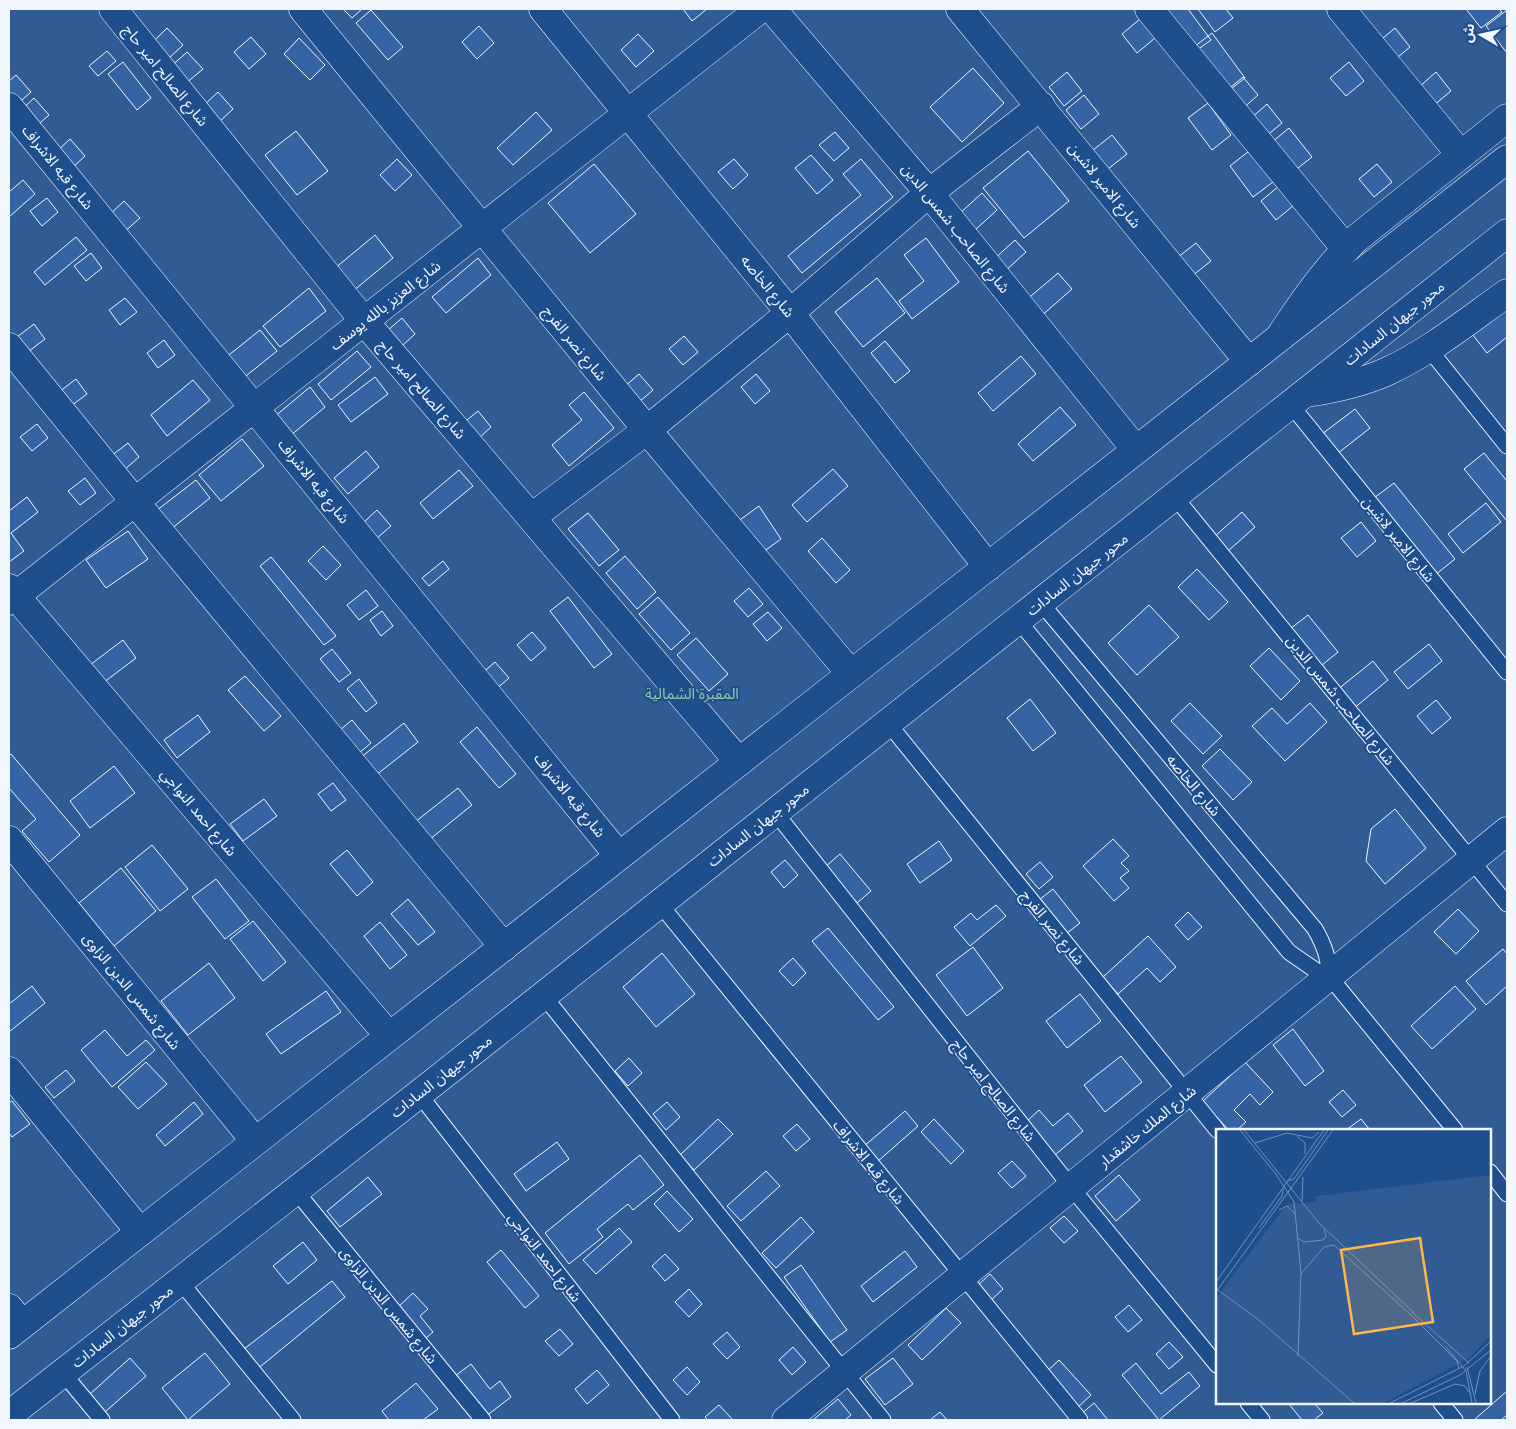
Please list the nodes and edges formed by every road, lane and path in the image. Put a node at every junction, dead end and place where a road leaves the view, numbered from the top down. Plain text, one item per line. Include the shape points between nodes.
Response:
1 (113, 9) edge
2 (303, 9) edge
3 (543, 9) edge
4 (760, 9) edge
5 (772, 9) edge
6 (960, 9) edge
7 (1149, 9) edge
8 (1341, 9) edge
9 (9, 106) edge
10 (1041, 106) junction
11 (628, 114) junction
12 (1507, 118) edge
13 (1460, 154) junction
14 (1507, 159) edge
15 (929, 193) junction
16 (482, 228) junction
17 (1507, 234) edge
18 (1346, 249) junction
19 (1507, 293) edge
20 (790, 313) junction
21 (364, 321) junction
22 (1279, 338) junction
23 (9, 347) edge
24 (1429, 349) junction
25 (1249, 362) junction
26 (1299, 399) junction
27 (254, 408) junction
28 (647, 430) junction
29 (1507, 446) edge
30 (1136, 450) junction
31 (1175, 497) junction
32 (135, 502) junction
33 (532, 517) junction
34 (988, 567) junction
35 (11, 595) edge
36 (1041, 603) junction
37 (1018, 620) junction
38 (1507, 672) edge
39 (851, 674) junction
40 (888, 723) junction
41 (739, 762) junction
42 (775, 812) junction
43 (1507, 831) edge
44 (9, 840) edge
45 (619, 856) junction
46 (1472, 860) junction
47 (659, 903) junction
48 (1507, 904) edge
49 (504, 947) junction
50 (1329, 976) junction
51 (543, 995) junction
52 (389, 1036) junction
53 (9, 1071) edge
54 (1187, 1093) junction
55 (419, 1094) junction
56 (1216, 1129) edge
57 (1454, 1129) edge
58 (255, 1141) junction
59 (1491, 1173) edge
60 (1071, 1188) junction
61 (295, 1190) junction
62 (1507, 1194) edge
63 (140, 1232) junction
64 (962, 1277) junction
65 (179, 1280) junction
66 (13, 1322) edge
67 (1216, 1364) edge
68 (844, 1372) junction
69 (63, 1373) junction
70 (1249, 1404) edge
71 (1442, 1404) edge
72 (9, 1415) edge
73 (102, 1420) edge
74 (293, 1420) edge
75 (482, 1420) edge
76 (672, 1420) edge
77 (786, 1420) edge
78 (883, 1420) edge
79 (1080, 1420) edge
80 (1262, 1420) edge
81 (1455, 1420) edge

1 - 21 main road, شارع الصالح امير حاج
2 - 16 main road, شارع نصر الفرج
3 - 11 main road, شارع الخاصه
4 - 11 main road, شارع العزيز بالله يوسف
5 - 15 main road, شارع الصاحب شمس الدين
6 - 10 main road, شارع الامير لاشين
7 - 18 main road
8 - 13 main road
9 - 27 main road, شارع قبه الاشراف
10 - 15 main road
10 - 25 main road, شارع الامير لاشين
11 - 16 main road, شارع العزيز بالله يوسف
11 - 20 main road, شارع الخاصه
12 - 13 main road
13 - 18 main road
14 - 22 main road
15 - 20 main road
15 - 30 main road, شارع الصاحب شمس الدين
16 - 21 main road, شارع العزيز بالله يوسف
16 - 28 main road, شارع نصر الفرج
17 - 26 main road, محور جيهان السادات
18 - 22 main road via 1314,285
19 - 24 main road
20 - 28 main road
20 - 34 main road, شارع الخاصه
21 - 27 main road, شارع العزيز بالله يوسف
21 - 33 main road, شارع الصالح امير حاج
22 - 25 main road
23 - 32 main road
24 - 26 main road via 1386,372
24 - 29 lane
25 - 30 main road
26 - 31 main road, محور جيهان السادات
26 - 38 lane, شارع الامير لاشين
27 - 32 main road, شارع العزيز بالله يوسف
27 - 45 main road, شارع قبه الاشراف
28 - 33 main road
28 - 39 main road, شارع نصر الفرج
30 - 34 main road
31 - 36 main road, محور جيهان السادات
31 - 46 lane, شارع الصاحب شمس الدين
32 - 35 main road, شارع العزيز بالله يوسف
32 - 49 main road
33 - 41 main road, شارع الصالح امير حاج
34 - 39 main road
35 - 52 main road, شارع احمد النواجي
36 - 37 main road, محور جيهان السادات
36 - 50 lane, شارع الخاصه via 1315,929 1329,960
37 - 40 main road, محور جيهان السادات
37 - 50 lane via 1288,952
39 - 41 main road
40 - 42 main road, محور جيهان السادات
40 - 54 lane, شارع نصر الفرج
41 - 45 main road
42 - 47 main road, محور جيهان السادات
42 - 60 lane, شارع الصالح امير حاج
43 - 46 main road, شارع الملك خاشقدار
44 - 58 main road, شارع شمس الدين الزاوى
45 - 49 main road
46 - 48 lane, شارع الصاحب شمس الدين
46 - 50 main road, شارع الملك خاشقدار
47 - 51 main road, محور جيهان السادات
47 - 64 lane, شارع قبه الاشراف
49 - 52 main road
50 - 54 main road, شارع الملك خاشقدار
50 - 57 lane
51 - 55 main road, محور جيهان السادات
51 - 68 lane
52 - 58 main road
53 - 63 main road
54 - 56 lane, شارع نصر الفرج
54 - 60 main road, شارع الملك خاشقدار
55 - 61 main road, محور جيهان السادات
55 - 76 lane, شارع احمد النواجي
58 - 63 main road
59 - 62 lane
60 - 64 main road, شارع الملك خاشقدار
60 - 67 lane, شارع الصالح امير حاج
61 - 65 main road, محور جيهان السادات
61 - 75 lane, شارع شمس الدين الزاوى
63 - 66 main road
64 - 68 main road, شارع الملك خاشقدار
64 - 79 lane, شارع قبه الاشراف
65 - 69 main road, محور جيهان السادات
65 - 74 lane
68 - 77 main road, شارع الملك خاشقدار
68 - 78 lane
69 - 72 main road, محور جيهان السادات
69 - 73 lane
70 - 80 lane
71 - 81 lane

